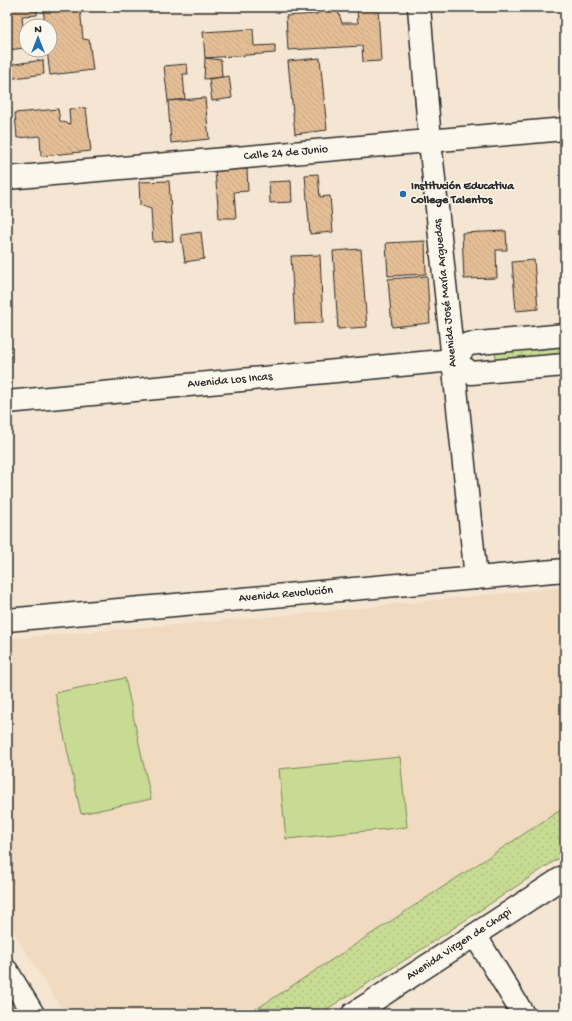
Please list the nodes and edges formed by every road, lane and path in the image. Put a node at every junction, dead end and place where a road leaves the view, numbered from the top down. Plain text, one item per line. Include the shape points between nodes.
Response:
1 (419, 7) edge
2 (565, 130) edge
3 (430, 141) junction
4 (7, 178) edge
5 (565, 335) edge
6 (453, 360) junction
7 (565, 365) edge
8 (7, 402) edge
9 (565, 570) edge
10 (476, 578) junction
11 (7, 620) edge
12 (565, 876) edge
13 (475, 935) junction
14 (7, 971) edge
15 (33, 1014) edge
16 (353, 1014) edge
17 (524, 1014) edge

1 - 3 street, Avenida José María Arguedas
2 - 3 street, Calle 24 de Junio
3 - 4 street, Calle 24 de Junio
3 - 6 street, Avenida José María Arguedas
5 - 6 street via 468,344
6 - 7 street via 471,373
6 - 8 street, Avenida Los Incas
6 - 10 street, Avenida José María Arguedas
9 - 10 street, Avenida Revolución
10 - 11 street, Avenida Revolución
12 - 13 street, Avenida Virgen de Chapi
13 - 16 street, Avenida Virgen de Chapi
13 - 17 street
14 - 15 street

